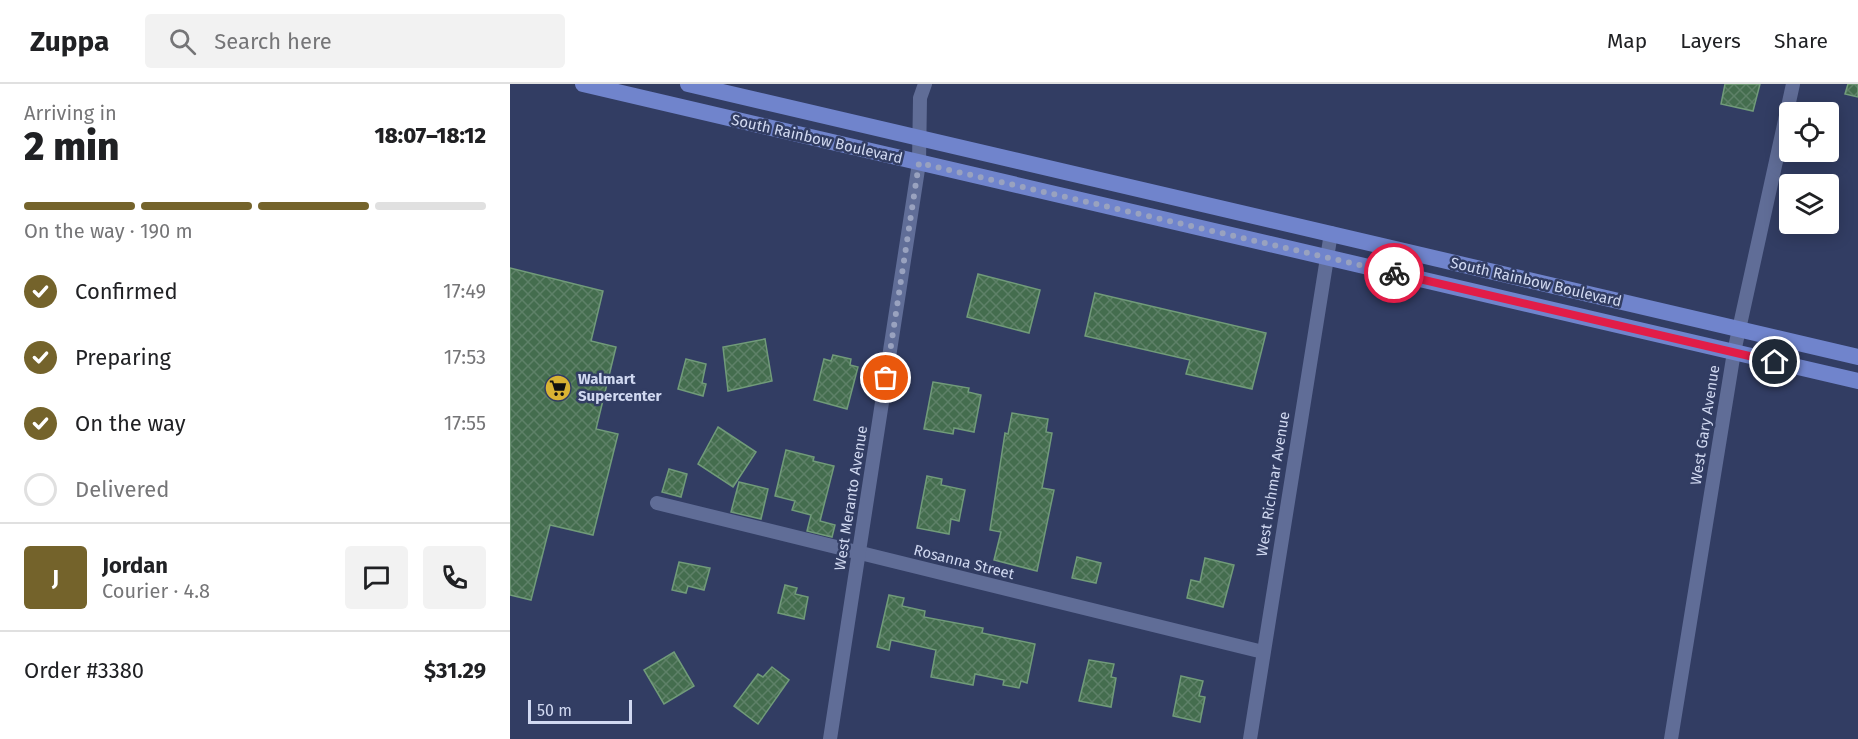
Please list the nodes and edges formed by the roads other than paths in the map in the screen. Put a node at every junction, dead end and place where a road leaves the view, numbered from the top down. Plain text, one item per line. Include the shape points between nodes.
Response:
1 (583, 84) edge
2 (688, 84) edge
3 (925, 84) edge
4 (1793, 84) edge
5 (922, 139) junction
6 (919, 163) junction
7 (1331, 233) junction
8 (1326, 258) junction
9 (1741, 330) junction
10 (1734, 352) junction
11 (1858, 357) edge
12 (1858, 381) edge
13 (657, 504) dead end
14 (859, 553) junction
15 (1263, 652) junction
16 (830, 739) edge
17 (1250, 739) edge
18 (1671, 739) edge

1 - 6 main road, South Rainbow Boulevard
2 - 5 main road, South Rainbow Boulevard
3 - 5 street, West Meranto Avenue via 920,98
4 - 9 street, West Gary Avenue
5 - 6 street, West Meranto Avenue
5 - 7 main road, South Rainbow Boulevard
6 - 8 main road, South Rainbow Boulevard
6 - 14 street, West Meranto Avenue
7 - 8 street, West Richmar Avenue
7 - 9 main road, South Rainbow Boulevard
8 - 10 main road, South Rainbow Boulevard
8 - 15 street, West Richmar Avenue
9 - 10 street, West Gary Avenue
9 - 11 main road, South Rainbow Boulevard
10 - 12 main road, South Rainbow Boulevard
10 - 18 street, West Gary Avenue
13 - 14 street, Rosanna Street
14 - 15 street, Rosanna Street
14 - 16 street, West Meranto Avenue
15 - 17 street, West Richmar Avenue

